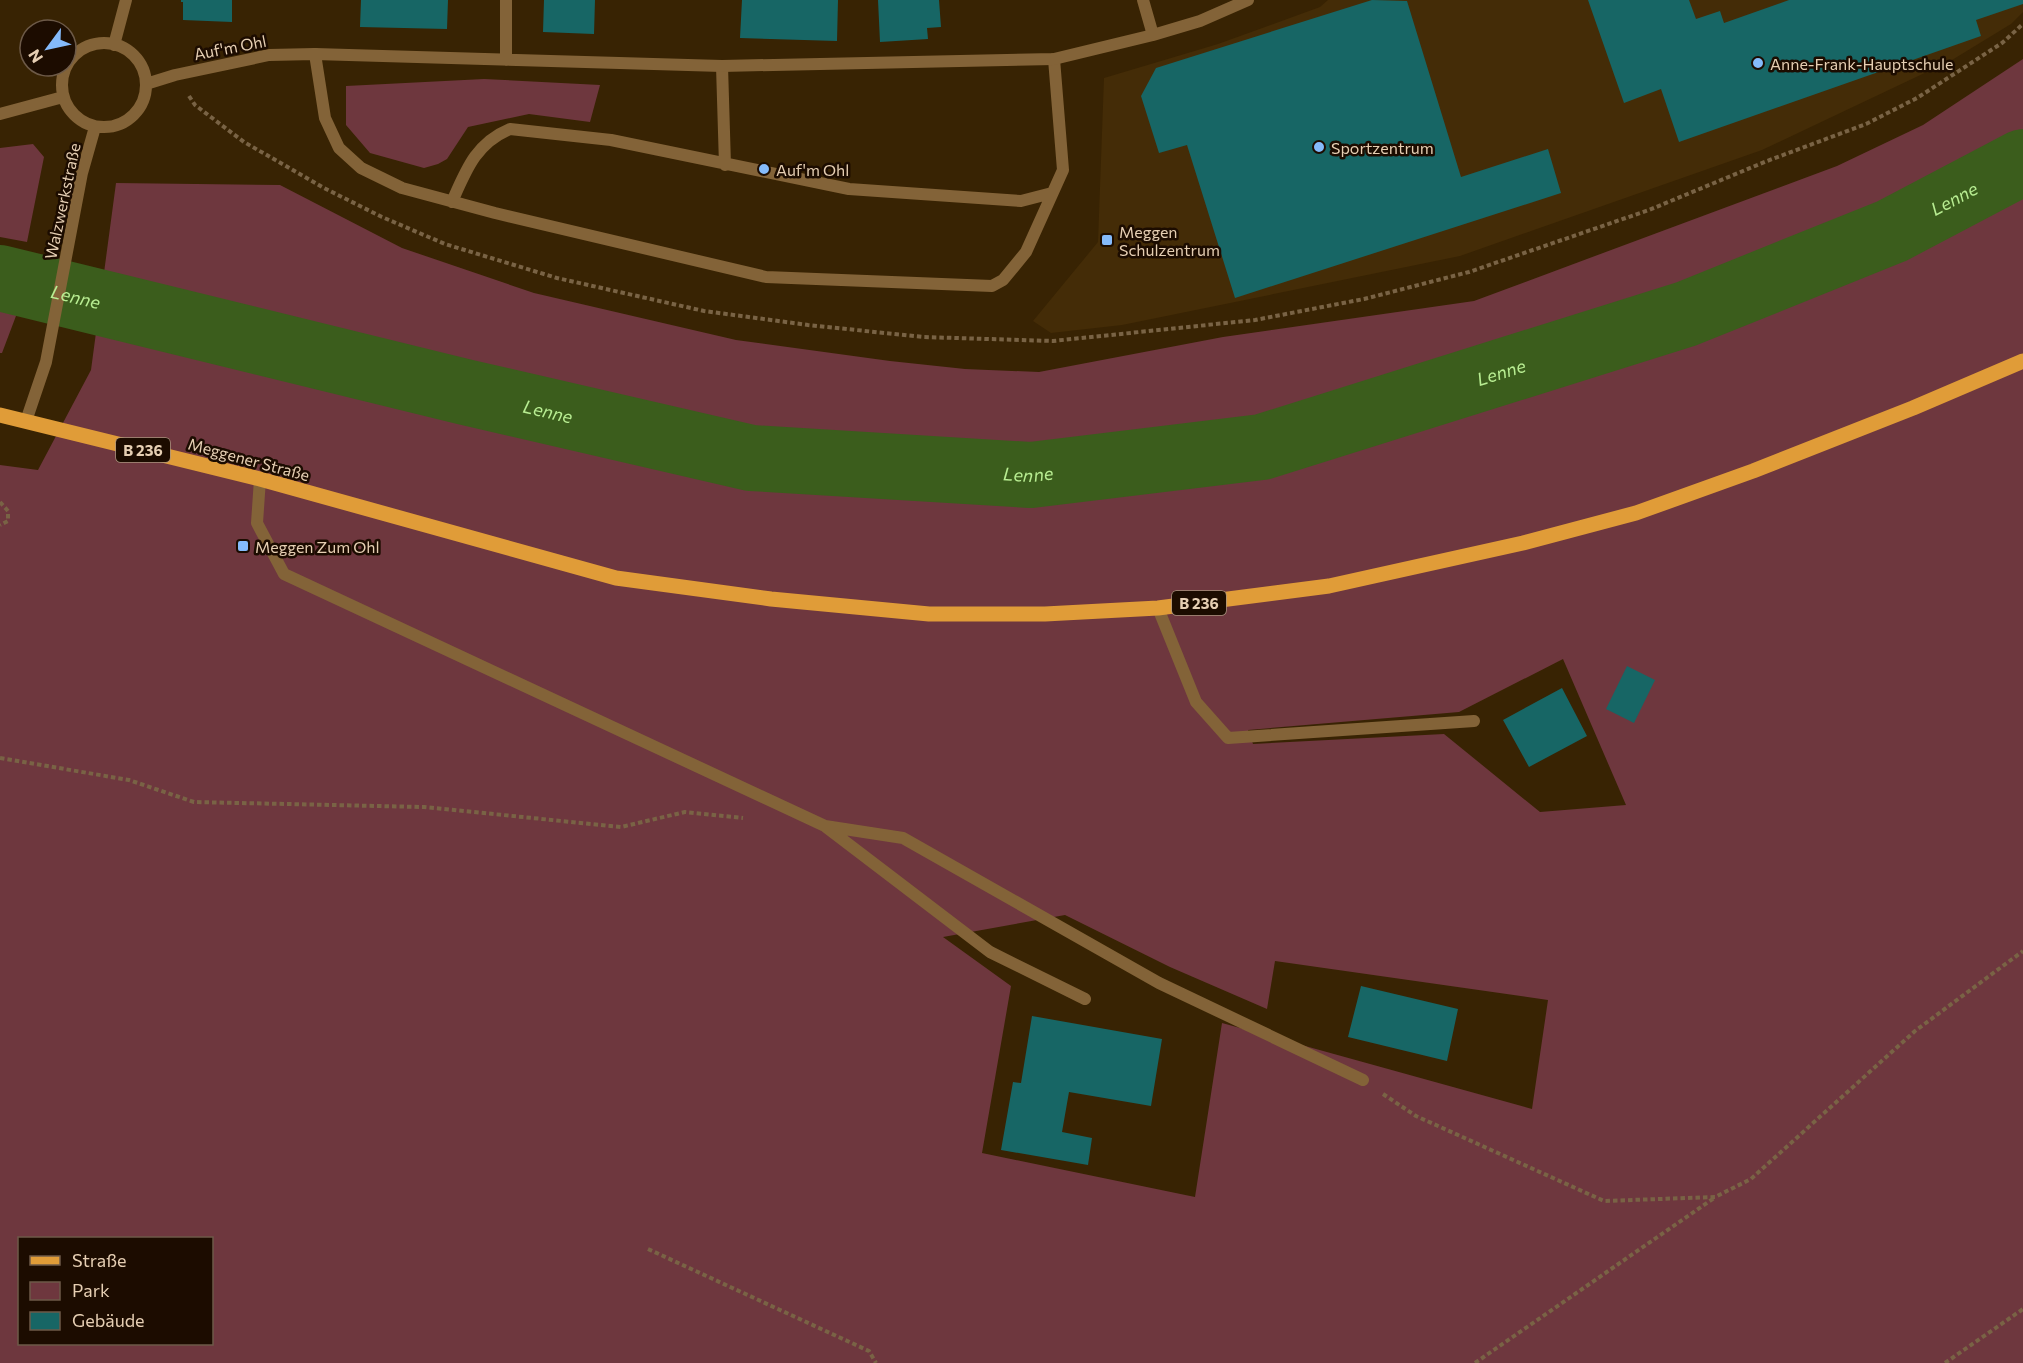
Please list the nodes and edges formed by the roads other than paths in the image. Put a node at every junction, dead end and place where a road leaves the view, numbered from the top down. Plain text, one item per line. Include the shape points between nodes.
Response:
1 (126, 0) edge
2 (506, 0) edge
3 (1143, 0) edge
4 (1248, 0) edge
5 (1153, 35) junction
6 (114, 45) junction
7 (315, 54) junction
8 (1054, 59) junction
9 (506, 60) junction
10 (722, 66) junction
11 (146, 84) junction
12 (63, 96) junction
13 (0, 114) edge
14 (95, 127) junction
15 (725, 165) junction
16 (1052, 193) junction
17 (452, 202) junction
18 (2023, 361) edge
19 (0, 415) edge
20 (26, 421) junction
21 (260, 479) junction
22 (1158, 608) junction
23 (1474, 721) dead end
24 (825, 826) junction
25 (1085, 999) dead end
26 (1363, 1080) road end

1 - 6 street
2 - 9 street
3 - 5 street
4 - 5 street, Auf'm Ohl via 1200,21
5 - 8 street, Auf'm Ohl
6 - 11 street via 133,55
6 - 12 street via 90,46 74,56 64,72
7 - 9 street, Auf'm Ohl
7 - 11 street, Auf'm Ohl via 269,55
7 - 17 street via 325,118 339,148 361,168 402,188
8 - 10 street, Auf'm Ohl
8 - 16 street via 1063,170
9 - 10 street, Auf'm Ohl
10 - 15 street
11 - 14 street via 142,103 131,118 114,126
12 - 13 street
12 - 14 street via 75,116
14 - 20 street, Walzwerkstraße via 82,173 46,362
15 - 16 street via 849,189 1021,201
15 - 17 street via 611,140 510,129 495,135 476,154
16 - 17 street via 1026,252 992,286 766,277
18 - 22 main road, B 236 via 1871,425 1636,513 1524,543 1329,586
19 - 20 main road, Meggener Straße / B 236
20 - 21 main road, Meggener Straße / B 236
21 - 22 main road, Meggener Straße / B 236 via 616,578 771,600 929,614 1045,614
21 - 24 street via 257,524 284,574
22 - 23 street via 1196,702 1228,738
24 - 25 street via 990,952
24 - 26 street via 903,838 1159,983

